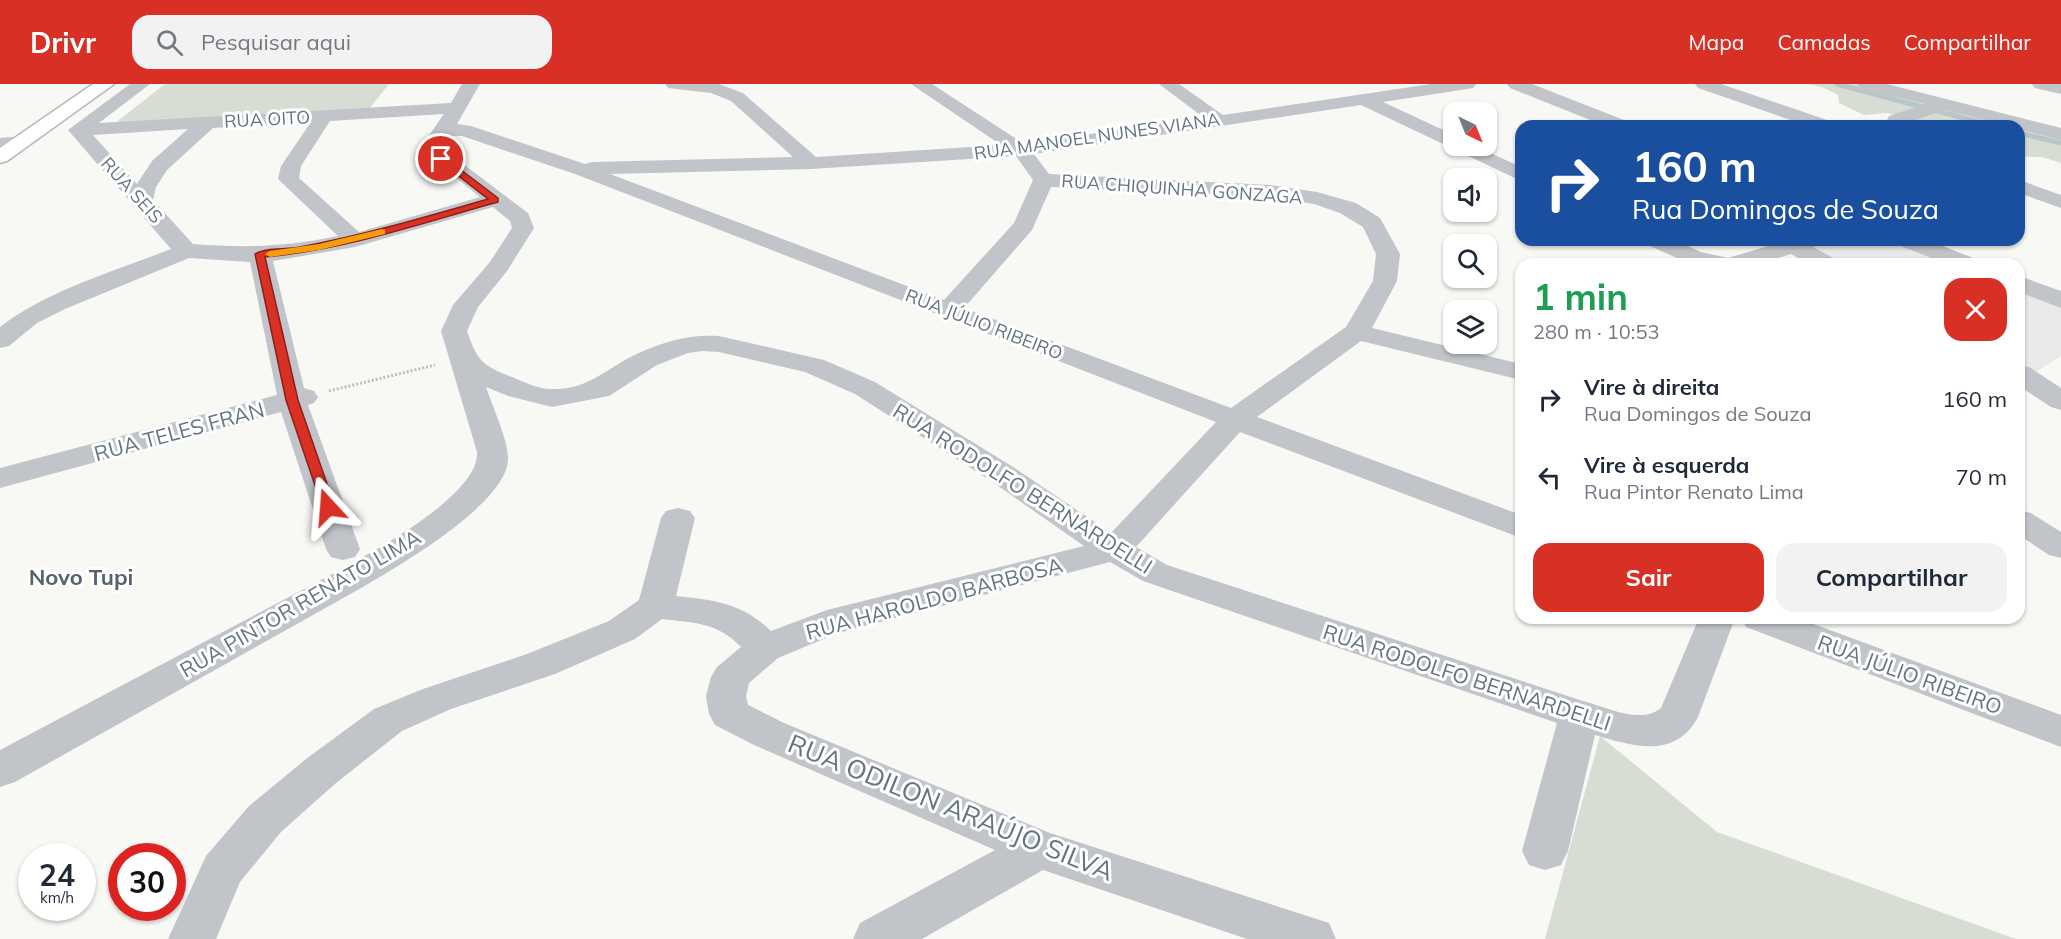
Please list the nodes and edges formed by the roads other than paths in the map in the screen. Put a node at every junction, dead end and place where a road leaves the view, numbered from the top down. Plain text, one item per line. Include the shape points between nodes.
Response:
1 (76, 84) edge
2 (105, 84) edge
3 (141, 84) edge
4 (674, 84) edge
5 (920, 84) edge
6 (1168, 84) edge
7 (1331, 84) edge
8 (1467, 84) edge
9 (1516, 84) edge
10 (1704, 84) edge
11 (1866, 84) edge
12 (2041, 84) edge
13 (2061, 89) edge
14 (1365, 100) junction
15 (48, 102) dead end
16 (1941, 106) junction
17 (457, 107) edge
18 (325, 116) junction
19 (1218, 120) junction
20 (1607, 120) edge
21 (1809, 120) edge
22 (1896, 120) dead end
23 (2001, 120) edge
24 (208, 122) junction
25 (2025, 126) edge
26 (78, 130) junction
27 (12, 133) edge
28 (2061, 134) edge
29 (1443, 137) edge
30 (0, 144) edge
31 (1021, 150) junction
32 (1481, 156) edge
33 (0, 157) edge
34 (811, 163) junction
35 (582, 170) junction
36 (1515, 172) edge
37 (1042, 180) junction
38 (2025, 188) edge
39 (142, 200) junction
40 (495, 200) junction
41 (2061, 202) edge
42 (355, 240) junction
43 (1669, 246) edge
44 (1922, 246) edge
45 (186, 251) junction
46 (1812, 252) edge
47 (260, 254) junction
48 (1694, 258) edge
49 (1773, 258) edge
50 (1952, 258) edge
51 (2025, 286) edge
52 (2061, 300) edge
53 (948, 311) junction
54 (1356, 332) junction
55 (0, 340) edge
56 (462, 358) junction
57 (1515, 371) edge
58 (2039, 378) edge
59 (298, 399) junction
60 (2061, 401) edge
61 (1236, 418) junction
62 (0, 478) edge
63 (678, 518) dead end
64 (2025, 524) edge
65 (1515, 525) edge
66 (2061, 547) edge
67 (1114, 550) junction
68 (347, 563) junction
69 (655, 606) junction
70 (1715, 624) edge
71 (1775, 624) edge
72 (765, 648) junction
73 (729, 714) joint
74 (1579, 715) junction
75 (2061, 730) edge
76 (0, 770) edge
77 (1039, 849) junction
78 (1545, 851) dead end
79 (192, 939) edge
80 (877, 939) edge
81 (1312, 939) edge

1 - 15 highway
2 - 27 highway
3 - 26 street
4 - 34 street via 714,88 737,97
5 - 31 street
6 - 19 street
7 - 14 street
8 - 14 street, RUA MANOEL NUNES VIANA
9 - 20 street
10 - 21 street
11 - 16 street
12 - 13 street
14 - 19 street, RUA MANOEL NUNES VIANA
14 - 29 street
16 - 22 street
16 - 23 street
17 - 18 street, RUA OITO
17 - 35 street, RUA JÚLIO RIBEIRO via 464,130
17 - 40 street, RUA PINTOR RENATO LIMA via 432,150
18 - 24 street, RUA OITO
18 - 42 street via 291,166 288,179
19 - 31 street, RUA MANOEL NUNES VIANA
24 - 26 street, RUA OITO
24 - 39 street via 157,167 145,186
25 - 28 street
26 - 39 street, RUA SEIS
27 - 30 street
27 - 33 highway
31 - 34 street, RUA MANOEL NUNES VIANA
31 - 37 street
32 - 36 street
34 - 35 street, RUA MANOEL NUNES VIANA via 604,166
35 - 53 street, RUA JÚLIO RIBEIRO
37 - 53 street via 1024,225
37 - 54 street, RUA CHIQUINHA GONZAGA via 1270,191 1317,198 1348,208 1372,224 1388,254 1384,281
38 - 41 street
39 - 45 street, RUA SEIS
40 - 42 street
40 - 56 street, RUA PINTOR RENATO LIMA via 520,218 523,228 499,266 466,305 454,331
42 - 47 street
43 - 48 street
44 - 50 street
45 - 47 street
45 - 55 street via 56,304 28,318
46 - 49 street
47 - 59 street
51 - 52 street
53 - 61 street, RUA JÚLIO RIBEIRO
54 - 57 street
54 - 61 street, RUA CHIQUINHA GONZAGA
56 - 67 street, RUA RODOLFO BERNARDELLI via 479,374 518,390 552,398 599,390 647,359 684,345 719,344 814,366 865,388
56 - 68 street, RUA PINTOR RENATO LIMA via 494,459 489,473 470,497 447,516
58 - 60 street
59 - 62 street, RUA TELES FRAN
59 - 68 street
61 - 65 street, RUA JÚLIO RIBEIRO
61 - 67 street, RUA CHIQUINHA GONZAGA
63 - 69 street
64 - 66 street
67 - 72 street, RUA HAROLDO BARBOSA via 827,623
67 - 74 street, RUA RODOLFO BERNARDELLI via 1155,573
68 - 76 street, RUA PINTOR RENATO LIMA
69 - 72 street via 711,612 742,625
69 - 79 street via 622,630 388,720 265,819 222,870
70 - 74 street, RUA RODOLFO BERNARDELLI via 1678,717 1664,729 1635,731
71 - 75 street, RUA JÚLIO RIBEIRO
72 - 73 street, RUA HAROLDO BARBOSA via 731,677 726,696
73 - 77 street, RUA ODILON ARAÚJO SILVA
74 - 78 street
77 - 80 street
77 - 81 street, RUA ODILON ARAÚJO SILVA

